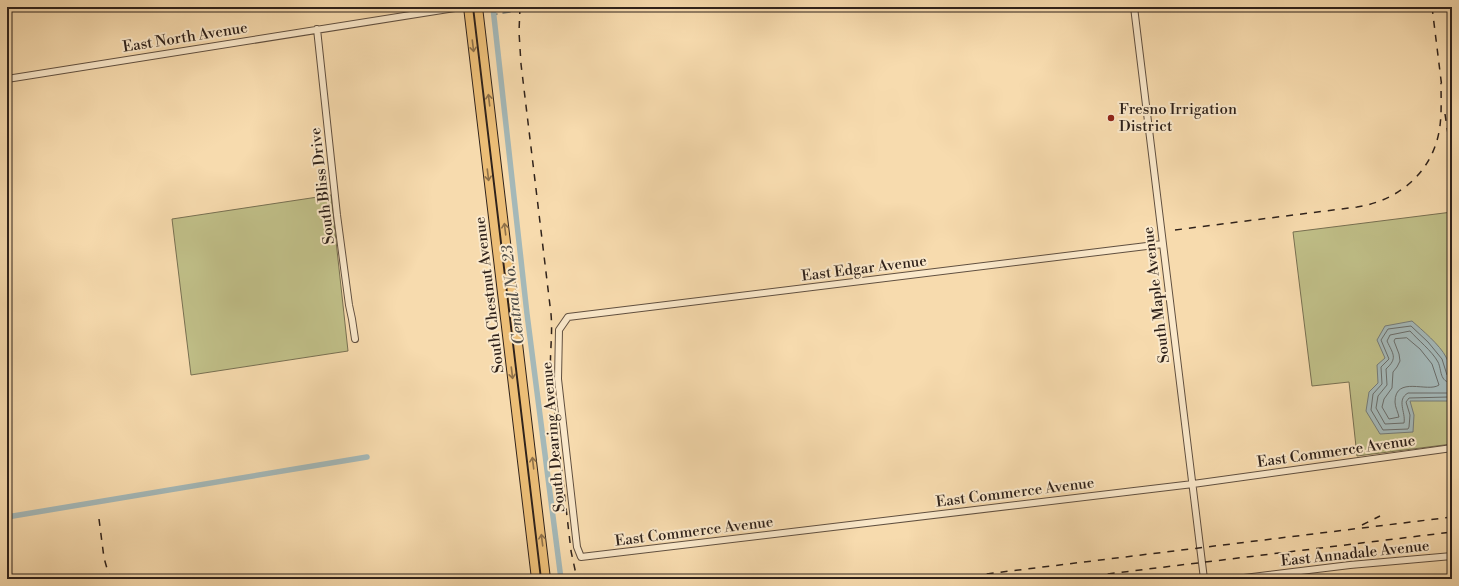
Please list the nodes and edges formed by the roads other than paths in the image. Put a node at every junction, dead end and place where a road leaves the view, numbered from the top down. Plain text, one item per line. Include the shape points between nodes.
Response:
1 (461, 7) edge
2 (468, 7) edge
3 (478, 7) edge
4 (1134, 7) edge
5 (317, 29) junction
6 (7, 78) edge
7 (1163, 244) junction
8 (568, 317) joint
9 (516, 323) junction
10 (506, 325) junction
11 (355, 339) dead end
12 (1452, 448) edge
13 (1193, 484) junction
14 (1452, 556) edge
15 (581, 557) joint
16 (536, 579) edge
17 (546, 579) edge
18 (1204, 579) edge
19 (1236, 579) edge

1 - 5 street, East North Avenue
2 -> 10 main road, South Chestnut Avenue
9 -> 3 main road, South Chestnut Avenue
4 - 7 street, South Maple Avenue
5 - 6 street, East North Avenue
5 - 11 street, South Bliss Drive via 337,215
7 - 8 street, East Edgar Avenue
7 - 13 street, South Maple Avenue
8 - 15 street, South Dearing Avenue via 559,330 558,379 577,547
9 - 10 main road
17 -> 9 main road, South Chestnut Avenue
10 -> 16 main road, South Chestnut Avenue
12 - 13 street, East Commerce Avenue
13 - 15 street, East Commerce Avenue
13 - 18 street, South Maple Avenue
14 - 19 street, East Annadale Avenue

